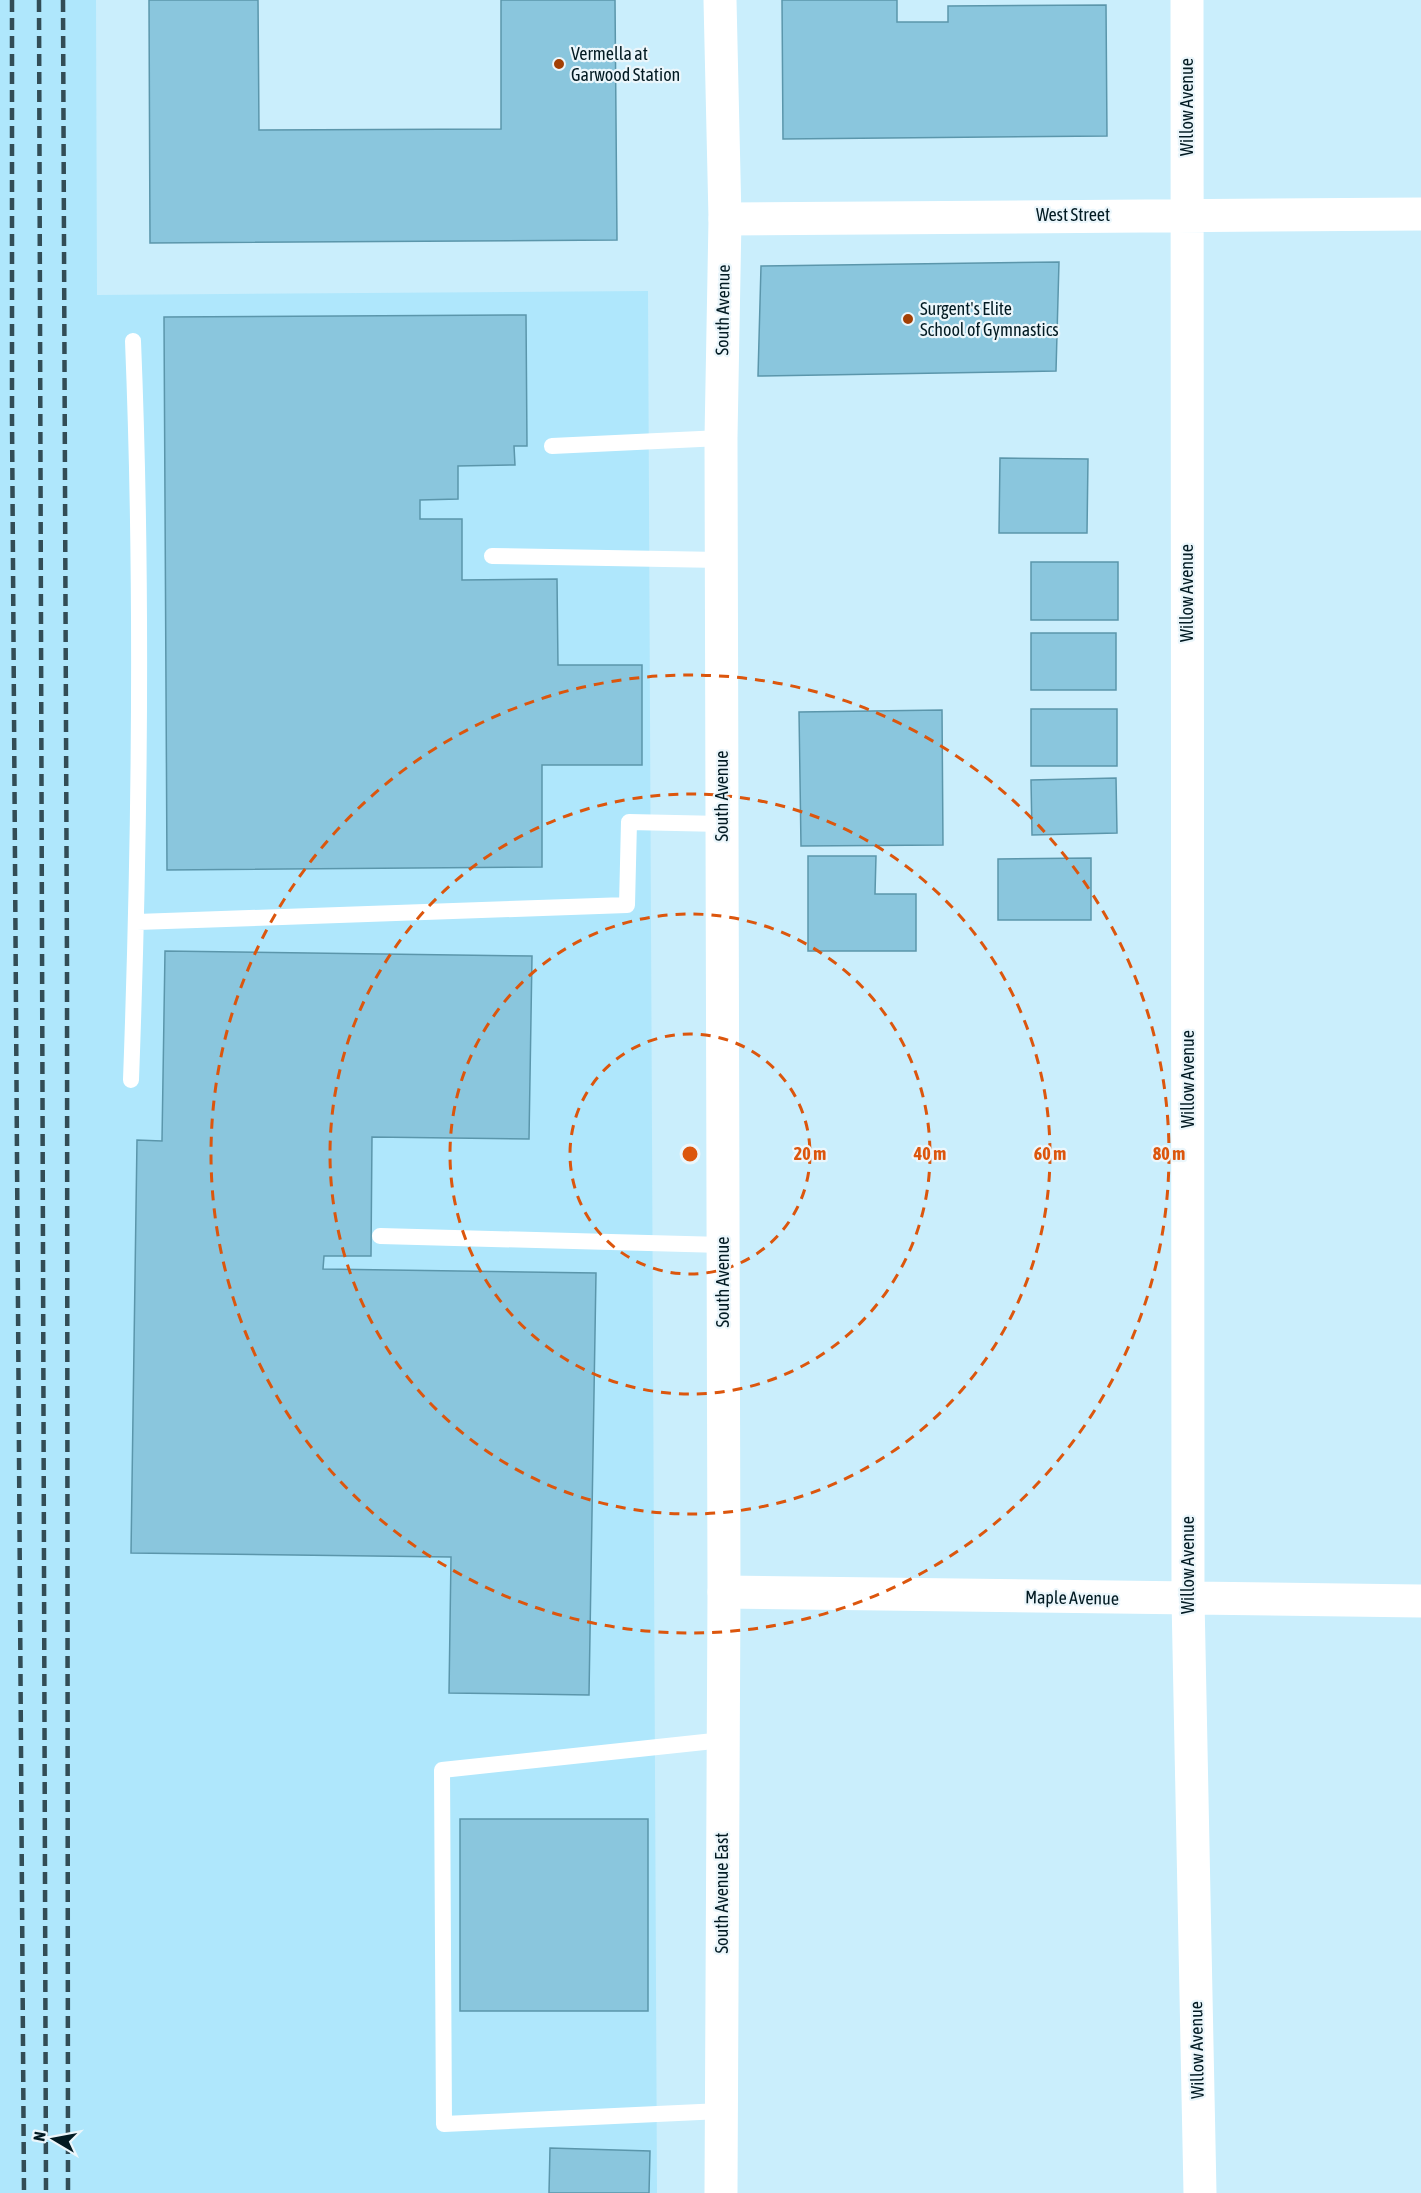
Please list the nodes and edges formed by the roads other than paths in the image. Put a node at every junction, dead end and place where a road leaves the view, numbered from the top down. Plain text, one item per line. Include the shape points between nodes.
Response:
1 (720, 0) edge
2 (1187, 0) edge
3 (1187, 214) junction
4 (1421, 214) edge
5 (725, 219) junction
6 (133, 341) dead end
7 (721, 438) junction
8 (552, 446) dead end
9 (492, 556) dead end
10 (721, 561) junction
11 (722, 824) junction
12 (137, 922) junction
13 (131, 1080) dead end
14 (380, 1236) dead end
15 (723, 1245) junction
16 (724, 1592) junction
17 (1188, 1599) junction
18 (1421, 1601) edge
19 (723, 1740) junction
20 (721, 2112) junction
21 (721, 2193) edge
22 (1200, 2193) edge

1 - 5 street, South Avenue
2 - 3 street, Willow Avenue
3 - 4 street, West Street
3 - 5 street, West Street
3 - 17 street, Willow Avenue
5 - 7 street, South Avenue
6 - 12 lane via 140,650
7 - 8 lane
7 - 10 street, South Avenue
9 - 10 lane
10 - 11 street, South Avenue
11 - 12 lane via 629,822 627,904
11 - 15 street, South Avenue
12 - 13 lane
14 - 15 lane
15 - 16 street, South Avenue
16 - 17 street, Maple Avenue
16 - 19 street, South Avenue East
17 - 18 street, Maple Avenue
17 - 22 street, Willow Avenue
19 - 20 street, South Avenue East
19 - 20 lane via 442,1770 444,2124
20 - 21 street, South Avenue East

